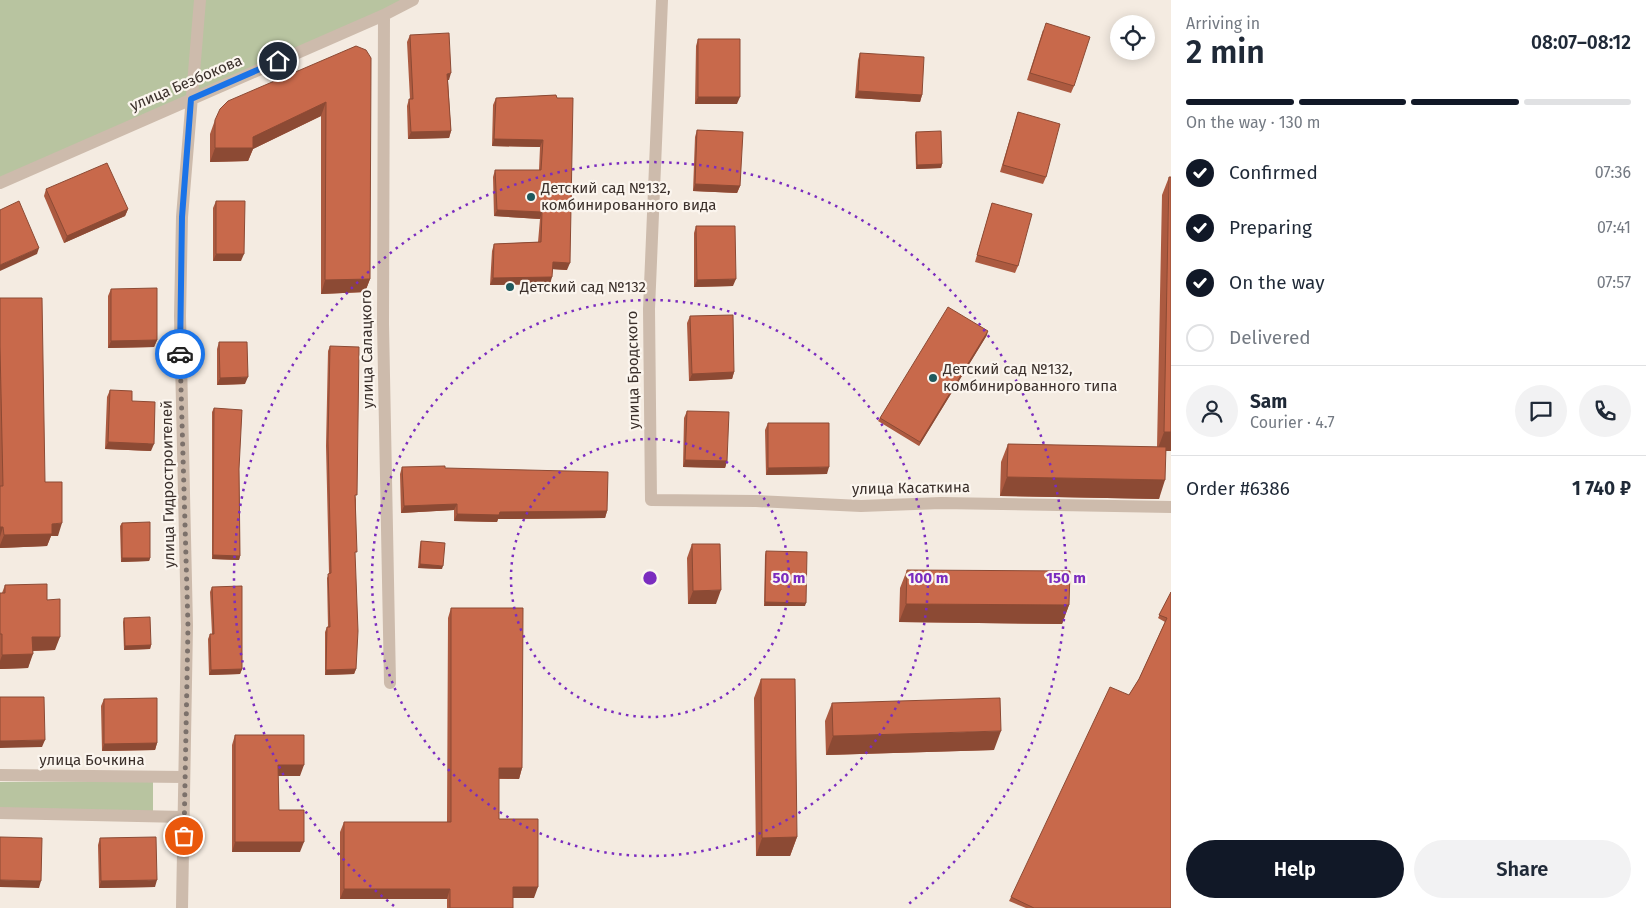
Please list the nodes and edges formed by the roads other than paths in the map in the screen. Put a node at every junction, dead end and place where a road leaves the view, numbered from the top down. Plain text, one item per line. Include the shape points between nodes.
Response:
1 (200, 0) edge
2 (413, 0) edge
3 (662, 0) edge
4 (384, 15) junction
5 (191, 99) junction
6 (0, 183) edge
7 (651, 500) joint
8 (1171, 507) edge
9 (390, 683) dead end
10 (0, 775) edge
11 (184, 777) junction
12 (0, 814) edge
13 (184, 817) junction
14 (182, 908) edge

1 - 5 street, улица Гидростроителей
2 - 4 street, улица Безбокова
3 - 7 street, улица Бродского via 649,309
4 - 5 street, улица Безбокова
4 - 9 street, улица Салацкого via 382,324
5 - 6 street, улица Безбокова
5 - 11 street, улица Гидростроителей via 182,217 180,316 188,626
7 - 8 street, улица Касаткина via 861,506 941,503
10 - 11 street, улица Бочкина
11 - 13 street, улица Гидростроителей
12 - 13 street
13 - 14 street, улица Гидростроителей

